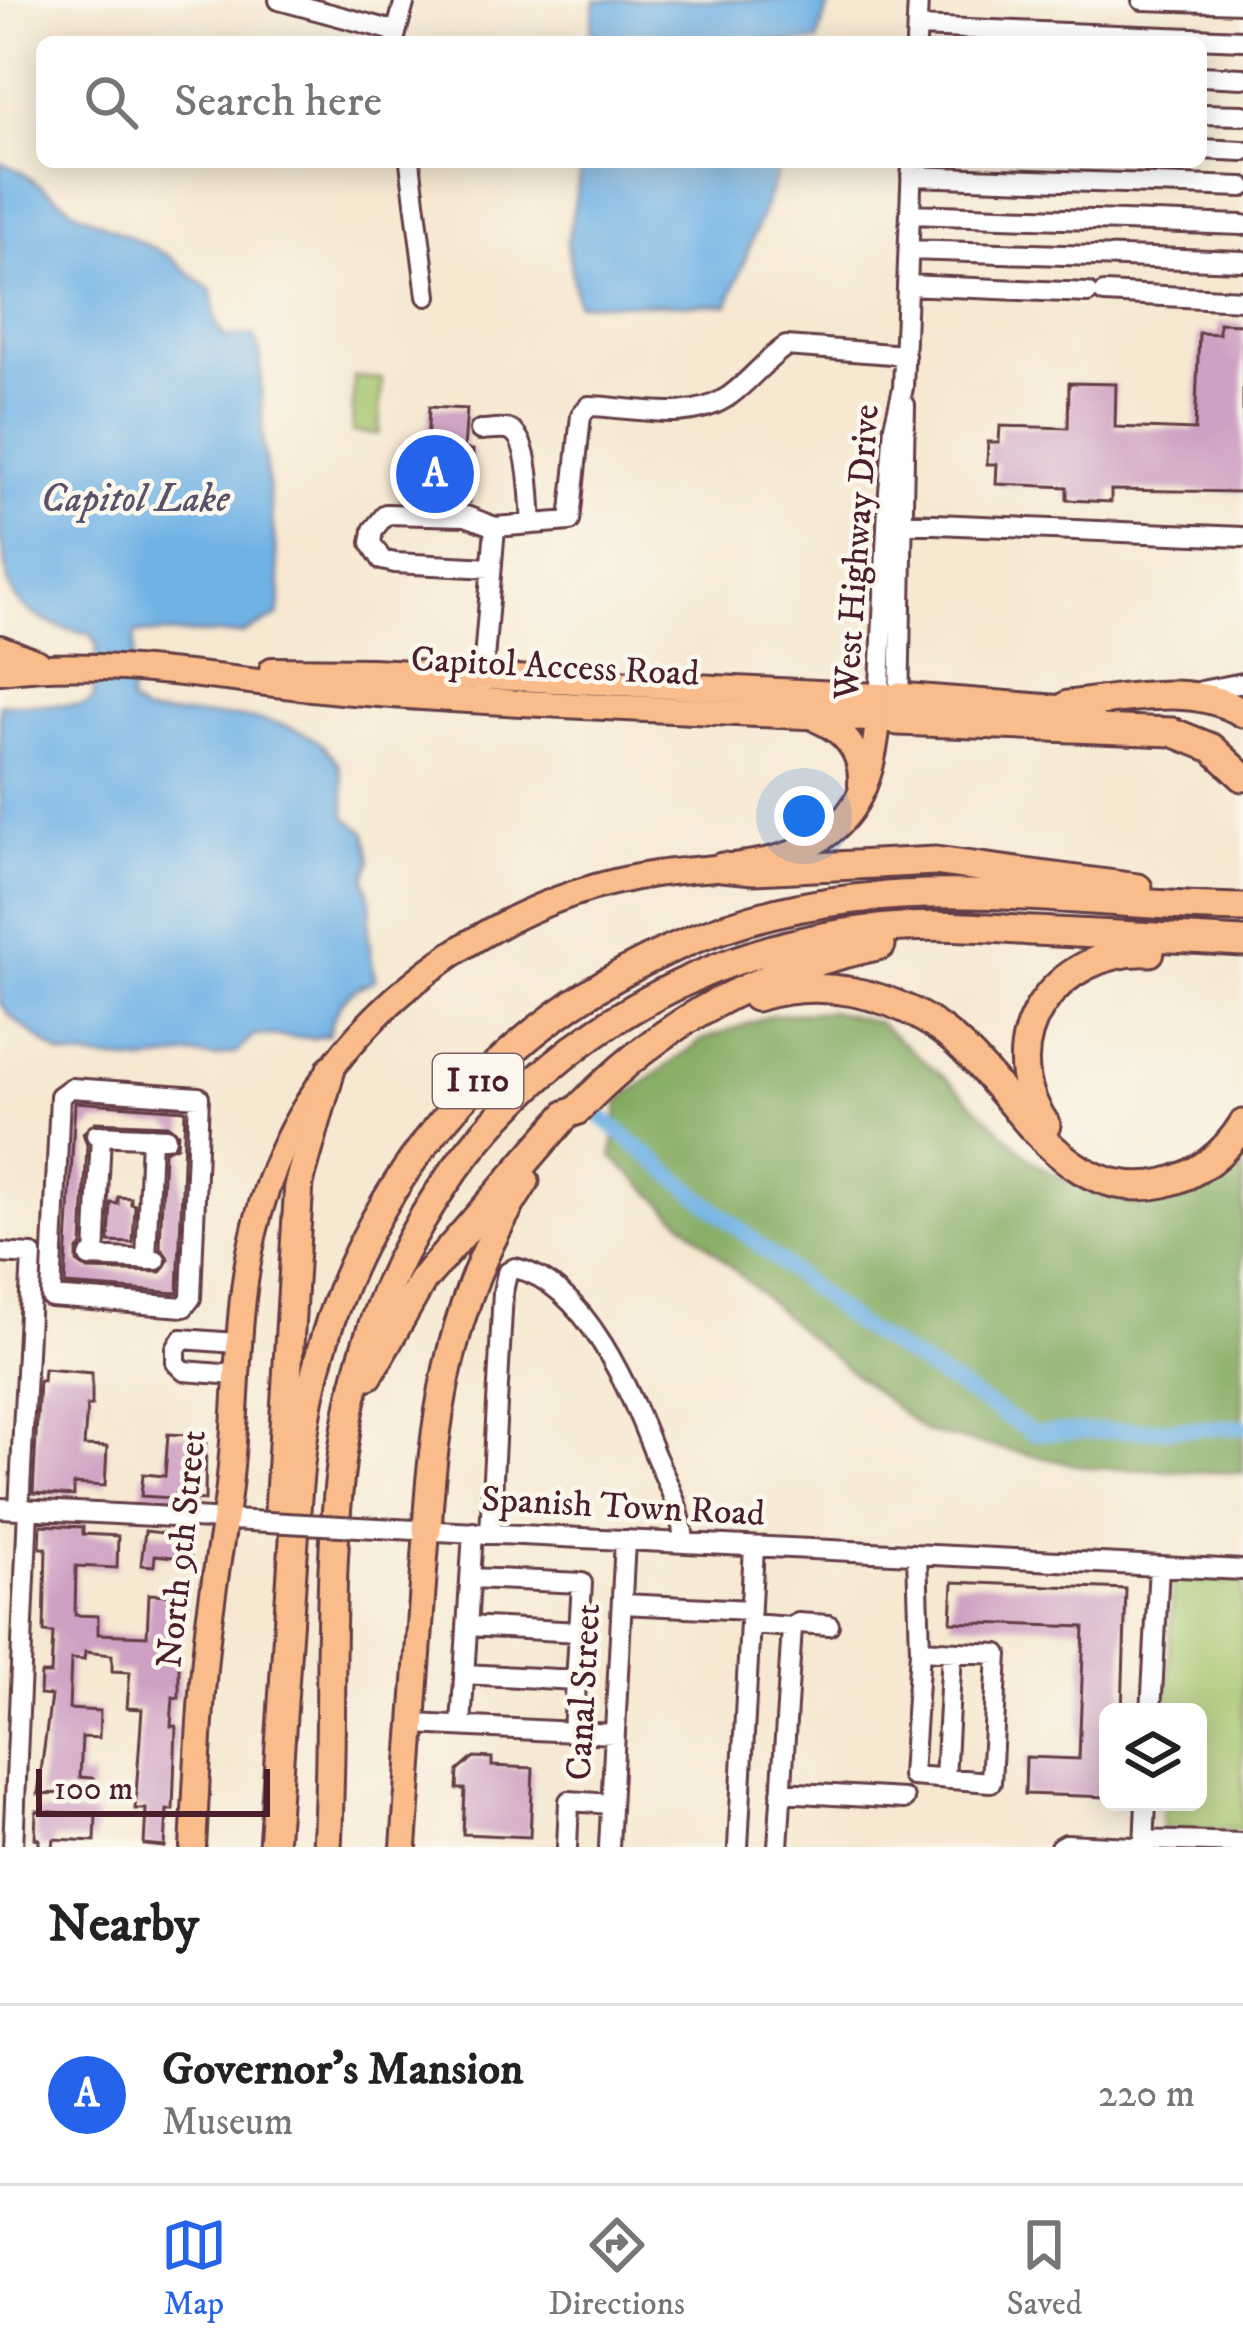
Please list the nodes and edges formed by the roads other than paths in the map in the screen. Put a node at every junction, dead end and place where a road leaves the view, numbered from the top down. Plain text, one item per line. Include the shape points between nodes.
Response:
1 (280, 0) edge
2 (404, 0) edge
3 (918, 0) edge
4 (1142, 0) edge
5 (1243, 3) edge
6 (917, 34) edge
7 (395, 36) edge
8 (1026, 36) edge
9 (1207, 39) edge
10 (1243, 40) edge
11 (1207, 76) edge
12 (1243, 78) edge
13 (1207, 114) edge
14 (1243, 115) edge
15 (1207, 149) edge
16 (1243, 151) edge
17 (411, 168) edge
18 (912, 169) edge
19 (1243, 187) edge
20 (910, 214) junction
21 (1243, 225) edge
22 (909, 250) junction
23 (1243, 261) edge
24 (908, 285) junction
25 (427, 296) dead end
26 (1243, 300) edge
27 (905, 355) junction
28 (481, 430) dead end
29 (895, 522) junction
30 (532, 524) junction
31 (495, 527) junction
32 (1243, 537) edge
33 (491, 568) junction
34 (0, 648) edge
35 (40, 664) junction
36 (0, 671) edge
37 (1243, 683) edge
38 (482, 687) junction
39 (1161, 695) junction
40 (1052, 706) junction
41 (889, 708) junction
42 (1243, 713) edge
43 (804, 716) junction
44 (1243, 759) edge
45 (1243, 777) edge
46 (860, 796) junction
47 (722, 868) junction
48 (1243, 904) edge
49 (961, 926) junction
50 (1243, 942) edge
51 (1243, 957) edge
52 (706, 1009) junction
53 (331, 1069) junction
54 (1243, 1101) edge
55 (576, 1111) junction
56 (1243, 1124) edge
57 (58, 1132) junction
58 (97, 1135) junction
59 (162, 1138) junction
60 (198, 1140) junction
61 (0, 1252) edge
62 (41, 1255) junction
63 (90, 1257) junction
64 (155, 1260) junction
65 (193, 1262) junction
66 (184, 1307) junction
67 (182, 1339) junction
68 (236, 1343) junction
69 (236, 1375) junction
70 (351, 1406) junction
71 (16, 1509) edge
72 (224, 1520) junction
73 (428, 1530) junction
74 (482, 1532) junction
75 (626, 1540) junction
76 (684, 1543) junction
77 (754, 1547) junction
78 (917, 1555) junction
79 (1159, 1566) junction
80 (1243, 1570) edge
81 (470, 1578) junction
82 (622, 1604) junction
83 (750, 1617) junction
84 (830, 1625) dead end
85 (467, 1627) junction
86 (792, 1628) junction
87 (580, 1632) junction
88 (920, 1650) junction
89 (952, 1652) junction
90 (464, 1674) junction
91 (577, 1680) junction
92 (1151, 1703) edge
93 (414, 1724) junction
94 (461, 1726) junction
95 (574, 1732) junction
96 (615, 1734) junction
97 (333, 1754) junction
98 (945, 1779) junction
99 (781, 1792) junction
100 (904, 1799) dead end
101 (611, 1804) junction
102 (1145, 1811) edge
103 (1243, 1844) edge
104 (1141, 1845) edge
105 (13, 1847) edge
106 (193, 1847) edge
107 (272, 1847) edge
108 (327, 1847) edge
109 (344, 1847) edge
110 (404, 1847) edge
111 (567, 1847) edge
112 (609, 1847) edge
113 (738, 1847) edge
114 (778, 1847) edge
115 (1060, 1847) edge

1 - 7 street
2 - 7 street
3 - 6 street
4 - 5 street
6 - 8 street
9 - 10 street
11 - 12 street
13 - 14 street
15 - 16 street
17 - 25 street
18 - 19 street
18 - 20 street, West Highway Drive
20 - 21 street
20 - 22 street, West Highway Drive
22 - 23 street
22 - 24 street, West Highway Drive
24 - 26 street
24 - 27 street, West Highway Drive
27 - 29 street, West Highway Drive via 907,426
27 - 30 street via 786,346 706,408 589,406 581,416 570,521
28 - 30 street via 517,435
29 - 32 street
29 - 41 street, West Highway Drive
30 - 31 street
31 - 33 street
31 - 33 street via 466,516 386,514 371,543 382,560 395,563
33 - 38 street
34 - 35 main road
35 - 36 main road, Capitol Access Road
35 - 38 main road, Capitol Access Road via 299,670
37 - 39 street
38 - 41 main road, Capitol Access Road
38 - 43 main road, Capitol Access Road
39 - 40 highway
39 - 42 highway via 1212,699
40 - 41 highway
40 - 44 highway via 1193,723
41 - 43 main road, Capitol Access Road
41 - 45 highway via 1172,732 1212,748
41 - 46 main road
43 - 46 main road via 849,742 861,768
46 - 47 main road, North 9th Street via 813,844
47 - 48 highway via 935,860
47 - 53 main road, North 9th Street via 620,880 499,927 410,984
48 - 107 highway, I 110 via 941,894 786,910 695,939 610,980 545,1023 466,1093 381,1209 320,1354 298,1479
49 - 50 highway, I 110
49 - 52 highway via 789,968
49 - 70 highway, I 110 via 857,932 750,955 652,998 563,1056 491,1124 427,1210 379,1304
51 - 54 highway via 1138,952 1082,966 1037,1012 1025,1063 1035,1108 1054,1136 1120,1173 1161,1172 1192,1160 1220,1138
52 - 55 highway via 650,1044
52 - 56 highway via 817,987 886,1000 948,1035 1060,1156 1117,1183 1189,1174
53 - 68 main road, North 9th Street via 280,1155 246,1260
53 - 107 highway via 303,1161 295,1226
55 - 70 highway via 422,1281
55 - 73 highway via 494,1232 460,1314 438,1412
57 - 58 street
57 - 60 street via 63,1091 92,1089 199,1097
57 - 62 street
58 - 59 street
58 - 63 street
59 - 60 street
59 - 64 street
60 - 65 street
61 - 62 street
62 - 63 street
62 - 66 street via 51,1297
62 - 71 street
63 - 64 street
64 - 65 street
65 - 66 street
66 - 67 street
67 - 68 street
67 - 69 street via 178,1368
68 - 69 main road, North 9th Street
69 - 72 main road, North 9th Street
70 - 97 highway, I 110 via 338,1494
71 - 72 street, Spanish Town Road
71 - 105 street
72 - 73 street, Spanish Town Road, bridge
72 - 106 main road, North 9th Street
73 - 74 street, Spanish Town Road
73 - 93 main road
74 - 75 street, Spanish Town Road
74 - 76 street via 503,1292 511,1269 521,1269 580,1313 604,1345 663,1474
74 - 81 street
75 - 76 street, Spanish Town Road
75 - 82 street, Canal Street
76 - 77 street, Spanish Town Road
77 - 78 street, Spanish Town Road
77 - 83 street
78 - 79 street, Spanish Town Road
78 - 88 street
79 - 80 street, Spanish Town Road
79 - 92 street
81 - 85 street
81 - 87 street via 582,1583
82 - 83 street
82 - 96 street, Canal Street
83 - 86 street
83 - 113 street
84 - 86 street
85 - 87 street
85 - 90 street
86 - 99 street
87 - 91 street
88 - 89 street
88 - 98 street via 912,1776
89 - 98 street
89 - 98 street via 998,1654 991,1782
90 - 91 street
90 - 94 street
91 - 95 street
93 - 94 street
93 - 110 main road
94 - 95 street
95 - 96 street
96 - 101 street, Canal Street
97 - 108 highway, I 110
97 - 109 highway
99 - 100 street
99 - 114 street
101 - 111 street via 569,1801
101 - 112 street, Canal Street
102 - 104 street
103 - 104 street
104 - 115 street

